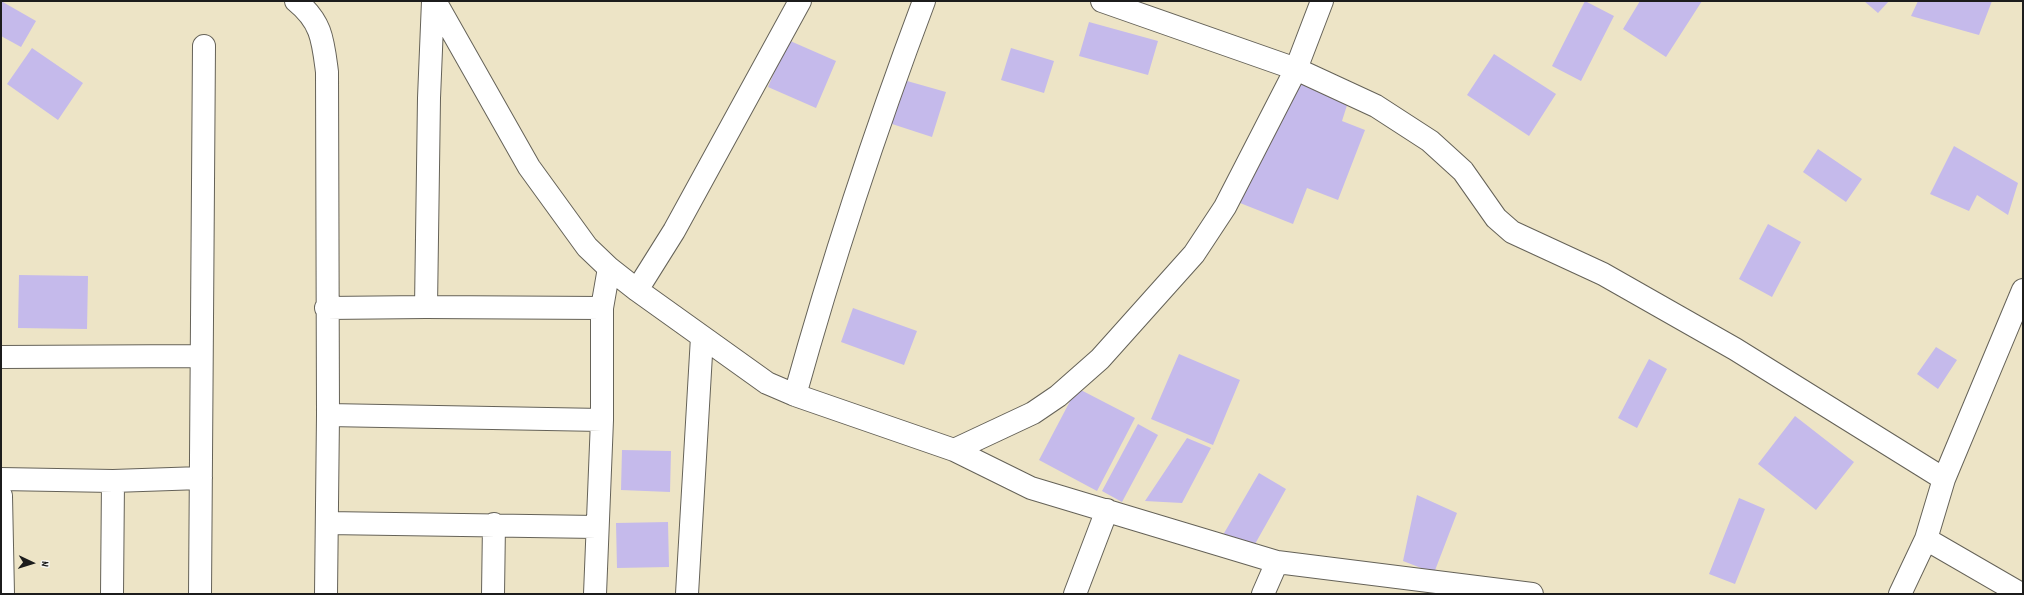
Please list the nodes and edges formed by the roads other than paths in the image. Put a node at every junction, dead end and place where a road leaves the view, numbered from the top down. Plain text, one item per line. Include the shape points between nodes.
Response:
1 (296, 1) edge
2 (434, 1) edge
3 (800, 1) edge
4 (924, 1) edge
5 (1102, 1) edge
6 (1322, 1) edge
7 (204, 46) dead end
8 (1296, 68) junction
9 (609, 268) junction
10 (637, 290) junction
11 (2023, 290) edge
12 (426, 307) junction
13 (326, 308) junction
14 (602, 308) junction
15 (702, 337) junction
16 (200, 356) junction
17 (1, 357) edge
18 (795, 395) junction
19 (328, 415) junction
20 (602, 420) junction
21 (954, 450) junction
22 (200, 478) junction
23 (1, 479) edge
24 (1944, 479) junction
25 (113, 481) junction
26 (1, 496) edge
27 (1107, 510) junction
28 (327, 523) junction
29 (494, 524) junction
30 (597, 527) junction
31 (1926, 539) junction
32 (1277, 562) junction
33 (1424, 587) edge
34 (3, 594) edge
35 (112, 594) edge
36 (200, 594) edge
37 (326, 594) edge
38 (493, 594) edge
39 (595, 594) edge
40 (688, 594) edge
41 (1075, 594) edge
42 (1263, 594) edge
43 (1532, 594) edge
44 (1900, 594) edge
45 (2021, 594) edge

1 - 13 street via 308,11 322,37 327,72
2 - 9 street via 529,167 587,246
2 - 12 street via 429,98
3 - 10 street via 674,231
4 - 18 street via 845,223
5 - 8 street
6 - 8 street
7 - 16 street
8 - 21 street via 1225,207 1194,254 1146,309 1100,359 1058,396 1033,413
8 - 24 street via 1376,106 1430,141 1463,171 1496,218 1512,232 1603,274 1735,348
9 - 10 street
9 - 14 street
10 - 15 street
11 - 24 street
12 - 13 street
12 - 14 street
13 - 19 street
14 - 20 street
15 - 18 street via 767,383
15 - 40 street
16 - 17 street
16 - 22 street
18 - 21 street
19 - 20 street
19 - 28 street
20 - 30 street
21 - 27 street via 1031,488
22 - 25 street
22 - 36 street
23 - 25 street
24 - 31 street
25 - 35 street
26 - 34 street
27 - 32 street
27 - 41 street
28 - 29 street
28 - 37 street
29 - 30 street
29 - 38 street
30 - 39 street
31 - 44 street
31 - 45 street
32 - 33 street
32 - 42 street
33 - 43 street

